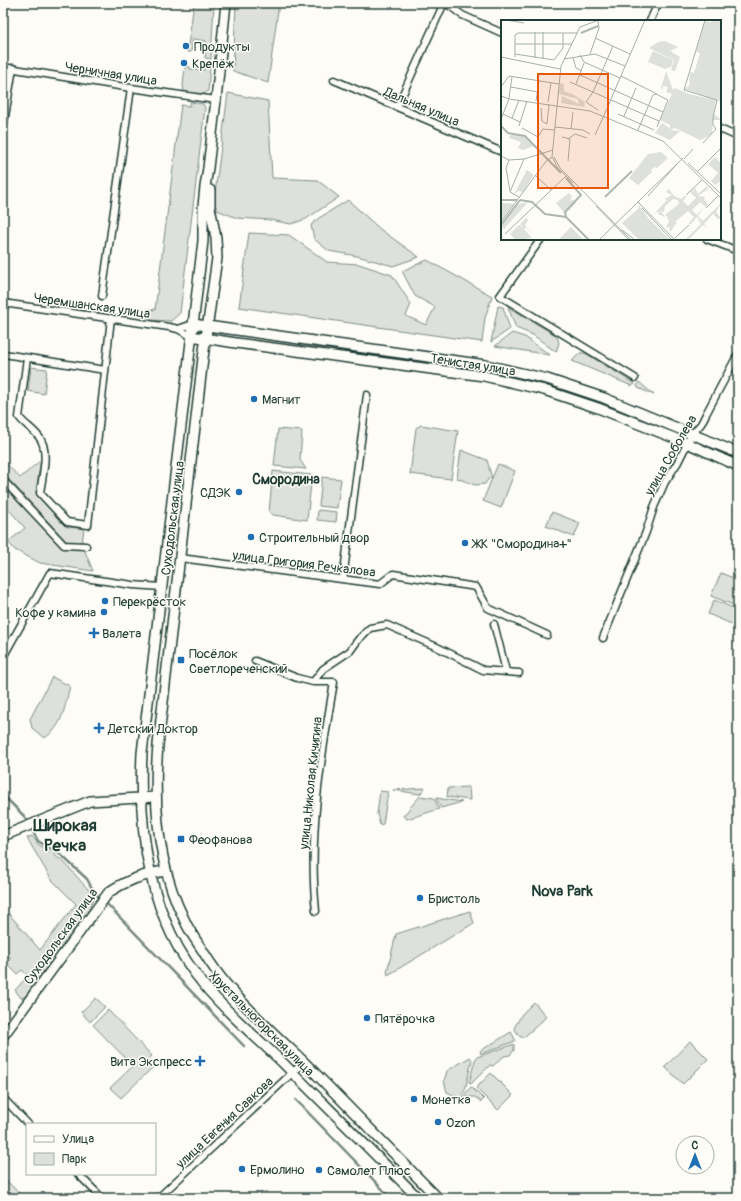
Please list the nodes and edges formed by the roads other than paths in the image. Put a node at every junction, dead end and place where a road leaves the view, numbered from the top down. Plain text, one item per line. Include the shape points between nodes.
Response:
1 (226, 3) edge
2 (444, 3) edge
3 (658, 3) edge
4 (650, 20) edge
5 (501, 33) edge
6 (3, 67) edge
7 (13, 68) junction
8 (334, 80) dead end
9 (131, 88) junction
10 (216, 100) junction
11 (397, 107) junction
12 (3, 129) edge
13 (721, 129) edge
14 (738, 137) edge
15 (501, 152) edge
16 (208, 168) junction
17 (540, 240) edge
18 (710, 240) edge
19 (738, 251) edge
20 (102, 296) dead end
21 (3, 303) edge
22 (111, 318) junction
23 (193, 324) junction
24 (208, 326) junction
25 (178, 329) junction
26 (191, 336) junction
27 (206, 338) junction
28 (4, 354) dead end
29 (738, 354) edge
30 (27, 358) junction
31 (105, 370) junction
32 (635, 378) dead end
33 (367, 395) dead end
34 (692, 434) junction
35 (687, 443) junction
36 (738, 453) edge
37 (738, 466) edge
38 (3, 480) edge
39 (86, 546) dead end
40 (180, 558) junction
41 (343, 579) junction
42 (162, 587) junction
43 (494, 624) dead end
44 (547, 635) dead end
45 (603, 638) dead end
46 (3, 657) edge
47 (255, 661) dead end
48 (152, 665) joint
49 (506, 671) junction
50 (519, 673) dead end
51 (313, 682) junction
52 (156, 797) junction
53 (141, 798) junction
54 (3, 836) edge
55 (165, 871) junction
56 (150, 874) junction
57 (316, 911) dead end
58 (3, 1036) edge
59 (304, 1062) junction
60 (293, 1073) junction
61 (3, 1098) edge
62 (27, 1123) edge
63 (79, 1175) edge
64 (102, 1198) edge
65 (158, 1198) edge
66 (418, 1198) edge
67 (438, 1198) edge

1 - 10 main road, Суходольская улица
2 - 5 street via 462,16
2 - 11 street
3 - 4 street
6 - 7 street, Черничная улица
7 - 9 street, Черничная улица
7 - 12 street
8 - 11 street, Дальняя улица
9 - 10 street, Черничная улица
9 - 20 street
10 - 16 main road, Суходольская улица
11 - 15 street, Дальняя улица
13 - 14 street
16 - 23 main road, Суходольская улица via 203,206 203,241
16 - 24 main road, Суходольская улица via 210,207 217,248
17 - 32 street via 500,296
18 - 19 street
21 - 22 street, Черемшанская улица
22 - 25 street, Черемшанская улица
22 - 31 street
23 - 24 main road, Тенистая улица
23 - 25 street, Черемшанская улица
23 - 26 main road, Суходольская улица
24 - 27 main road, Суходольская улица
24 - 34 main road, Тенистая улица via 486,365 548,379 604,398
25 - 26 street, Черемшанская улица
26 - 27 main road, Тенистая улица
26 - 42 main road, Суходольская улица
27 - 35 main road, Тенистая улица via 491,378 544,390
27 - 40 main road, Суходольская улица
28 - 30 street
29 - 34 street, улица Соболева via 701,424
30 - 31 street
30 - 31 street via 19,417 41,439 45,450 40,493 67,522 88,525
33 - 41 street
34 - 35 street, улица Соболева
34 - 36 main road, Тенистая улица
35 - 37 main road, Тенистая улица
35 - 45 street, улица Соболева via 654,506
38 - 39 street via 64,545
40 - 41 street, улица Григория Речкалова
40 - 52 main road, Суходольская улица via 158,745
41 - 44 street, улица Григория Речкалова via 380,584 393,574 476,586 488,608
42 - 46 street via 50,572
42 - 48 main road, Суходольская улица
43 - 49 street
47 - 51 street via 296,678
48 - 53 main road, Хрустальногорская улица via 142,754
49 - 50 street
49 - 51 street via 483,670 387,625 370,628 350,651 323,669
51 - 57 street, улица Николая Кичигина via 334,682 314,823 313,880
52 - 53 main road
52 - 55 main road, Суходольская улица
53 - 54 main road via 90,801
53 - 56 main road, Хрустальногорская улица via 145,852
55 - 56 main road, Суходольская улица
55 - 59 main road, Хрустальногорская улица via 183,919 208,961 232,991
56 - 58 main road, Суходольская улица via 132,879 109,892
56 - 60 main road, Хрустальногорская улица via 166,922 190,965 228,1010
59 - 60 street, улица Евгения Савкова
59 - 67 main road, Хрустальногорская улица
60 - 65 street, улица Евгения Савкова
60 - 66 main road, Хрустальногорская улица
61 - 62 street
63 - 64 street

